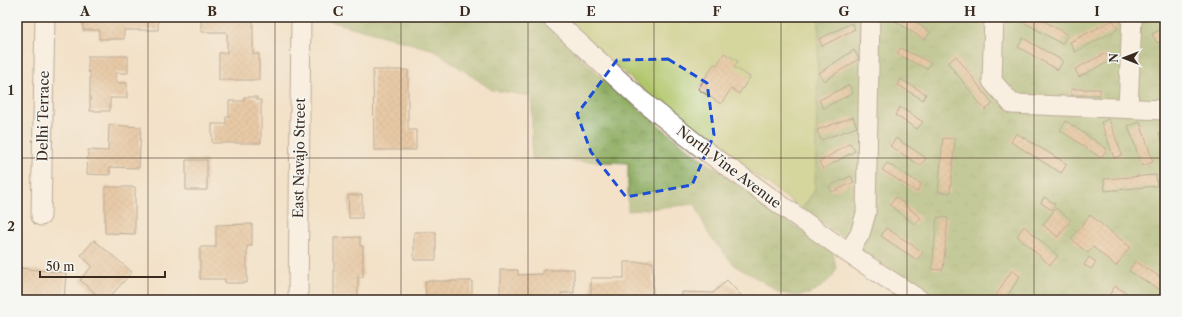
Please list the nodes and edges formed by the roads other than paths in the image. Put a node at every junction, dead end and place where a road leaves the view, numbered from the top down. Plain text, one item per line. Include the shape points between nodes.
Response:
1 (45, 17) edge
2 (301, 17) edge
3 (551, 17) edge
4 (870, 17) edge
5 (994, 17) edge
6 (1132, 17) edge
7 (1128, 108) junction
8 (1165, 110) edge
9 (41, 216) dead end
10 (848, 253) junction
11 (298, 300) edge
12 (920, 300) edge

1 - 9 street, Delhi Terrace
2 - 11 street, East Navajo Street
3 - 10 street, North Vine Avenue via 641,100
4 - 10 street via 866,213 860,234
5 - 7 street via 992,81 1012,104
6 - 7 street
7 - 8 street
10 - 12 street, North Vine Avenue

